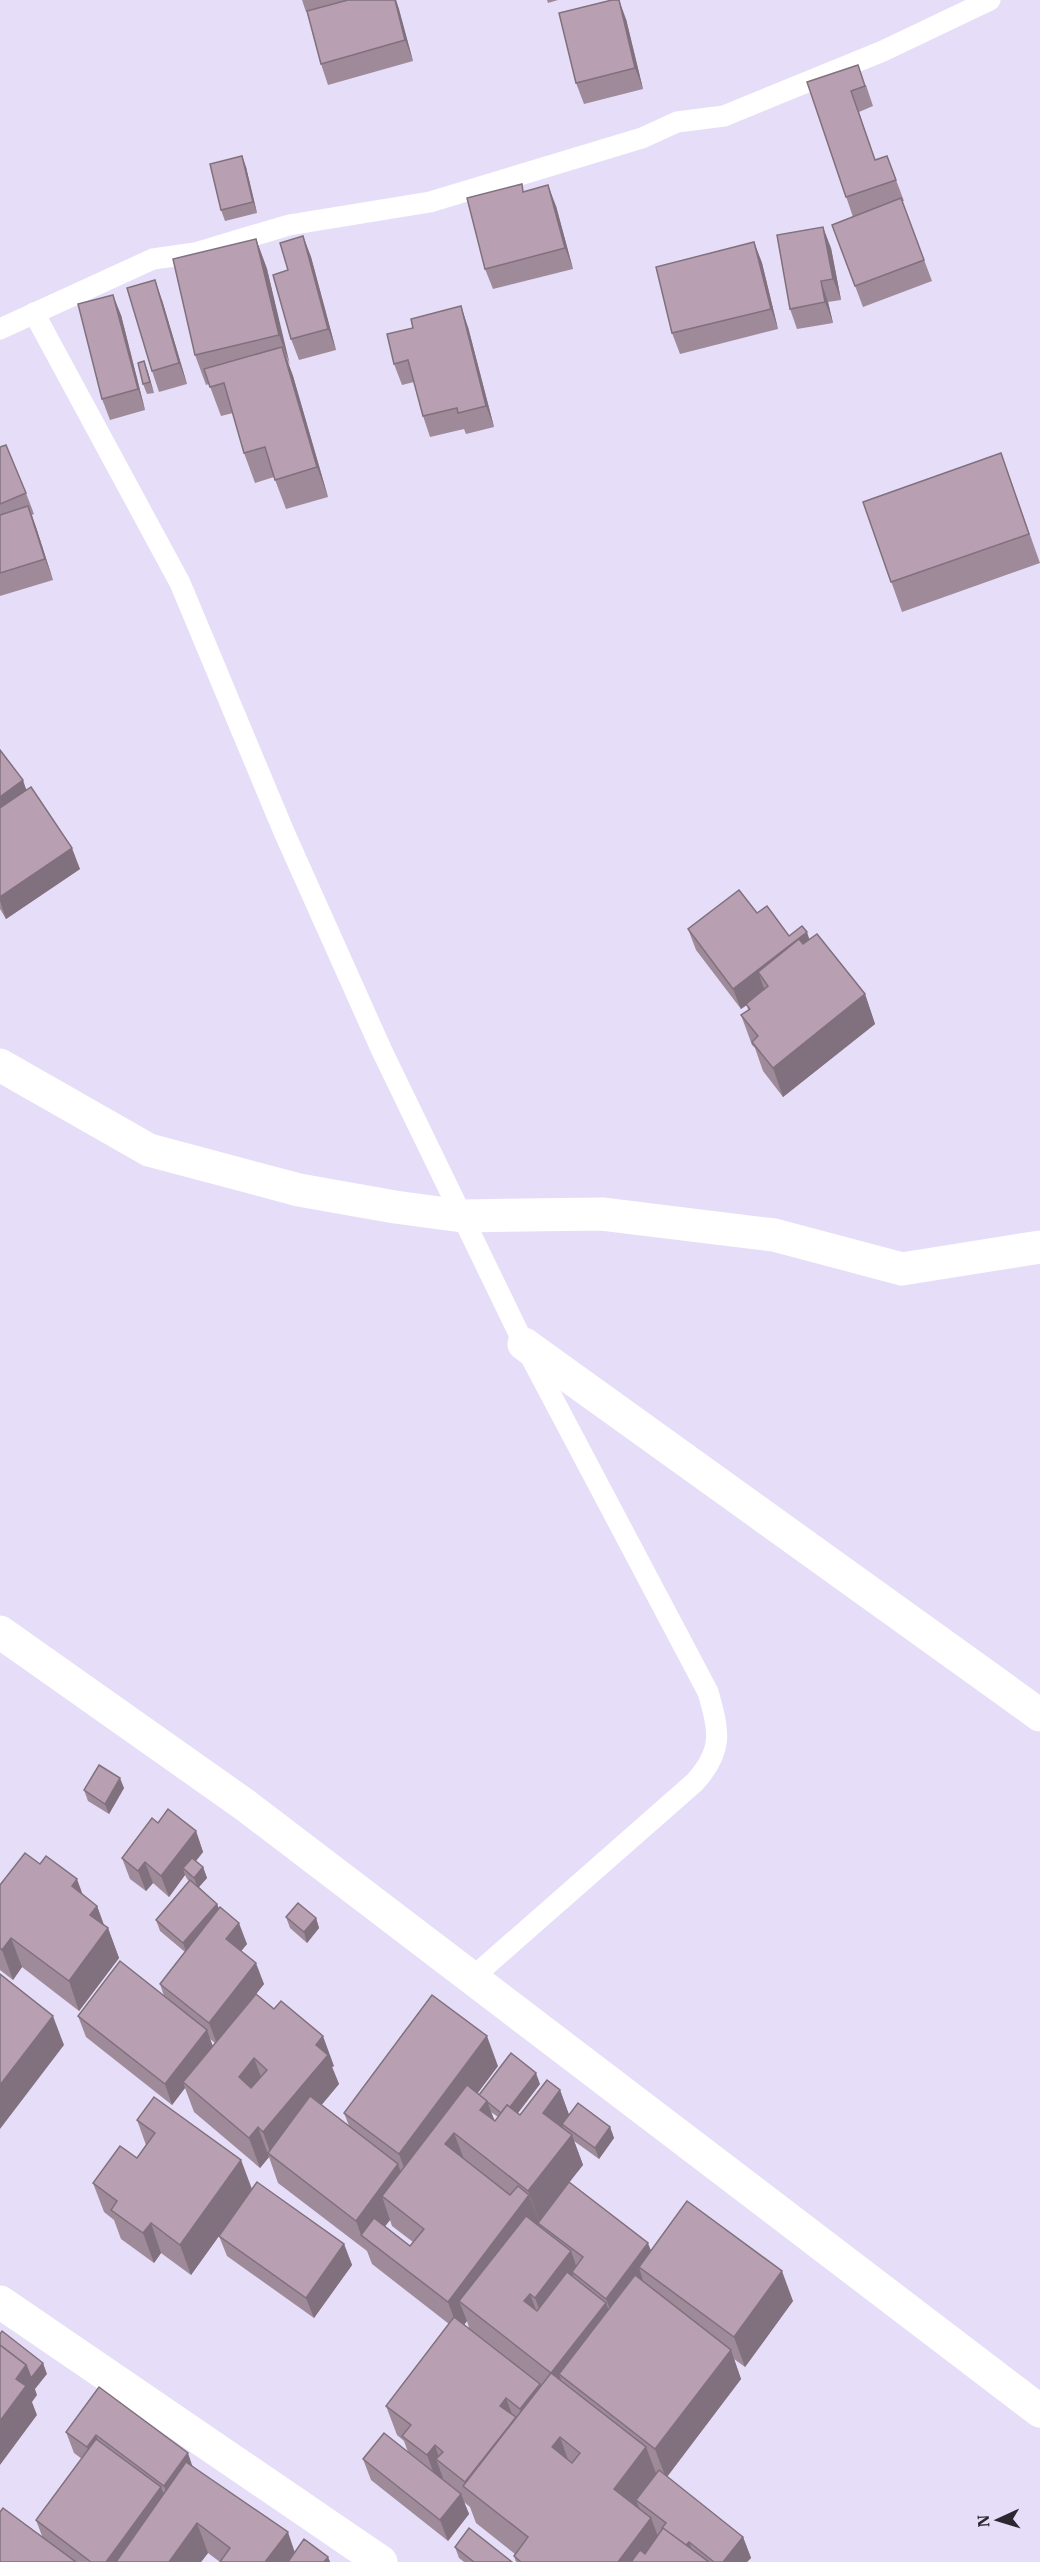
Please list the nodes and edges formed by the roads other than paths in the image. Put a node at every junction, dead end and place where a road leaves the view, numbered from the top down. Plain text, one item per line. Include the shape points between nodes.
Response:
1 (990, 0) edge
2 (34, 313) junction
3 (0, 329) edge
4 (0, 1065) edge
5 (462, 1216) junction
6 (1040, 1247) edge
7 (524, 1344) junction
8 (0, 1632) edge
9 (1040, 1715) edge
10 (472, 1978) junction
11 (0, 2302) edge
12 (1040, 2411) edge
13 (381, 2562) edge

1 - 2 lane via 883,51 724,116 677,122 642,138 430,202 289,225 195,253 153,259
2 - 3 lane
2 - 5 lane via 180,583 303,874
4 - 5 street via 149,1150 299,1190
5 - 6 street via 614,1215 774,1235 902,1269
5 - 7 lane
7 - 9 street
7 - 10 lane via 708,1692 719,1730 716,1750 695,1782
8 - 10 street via 245,1805
10 - 12 street
11 - 13 street

